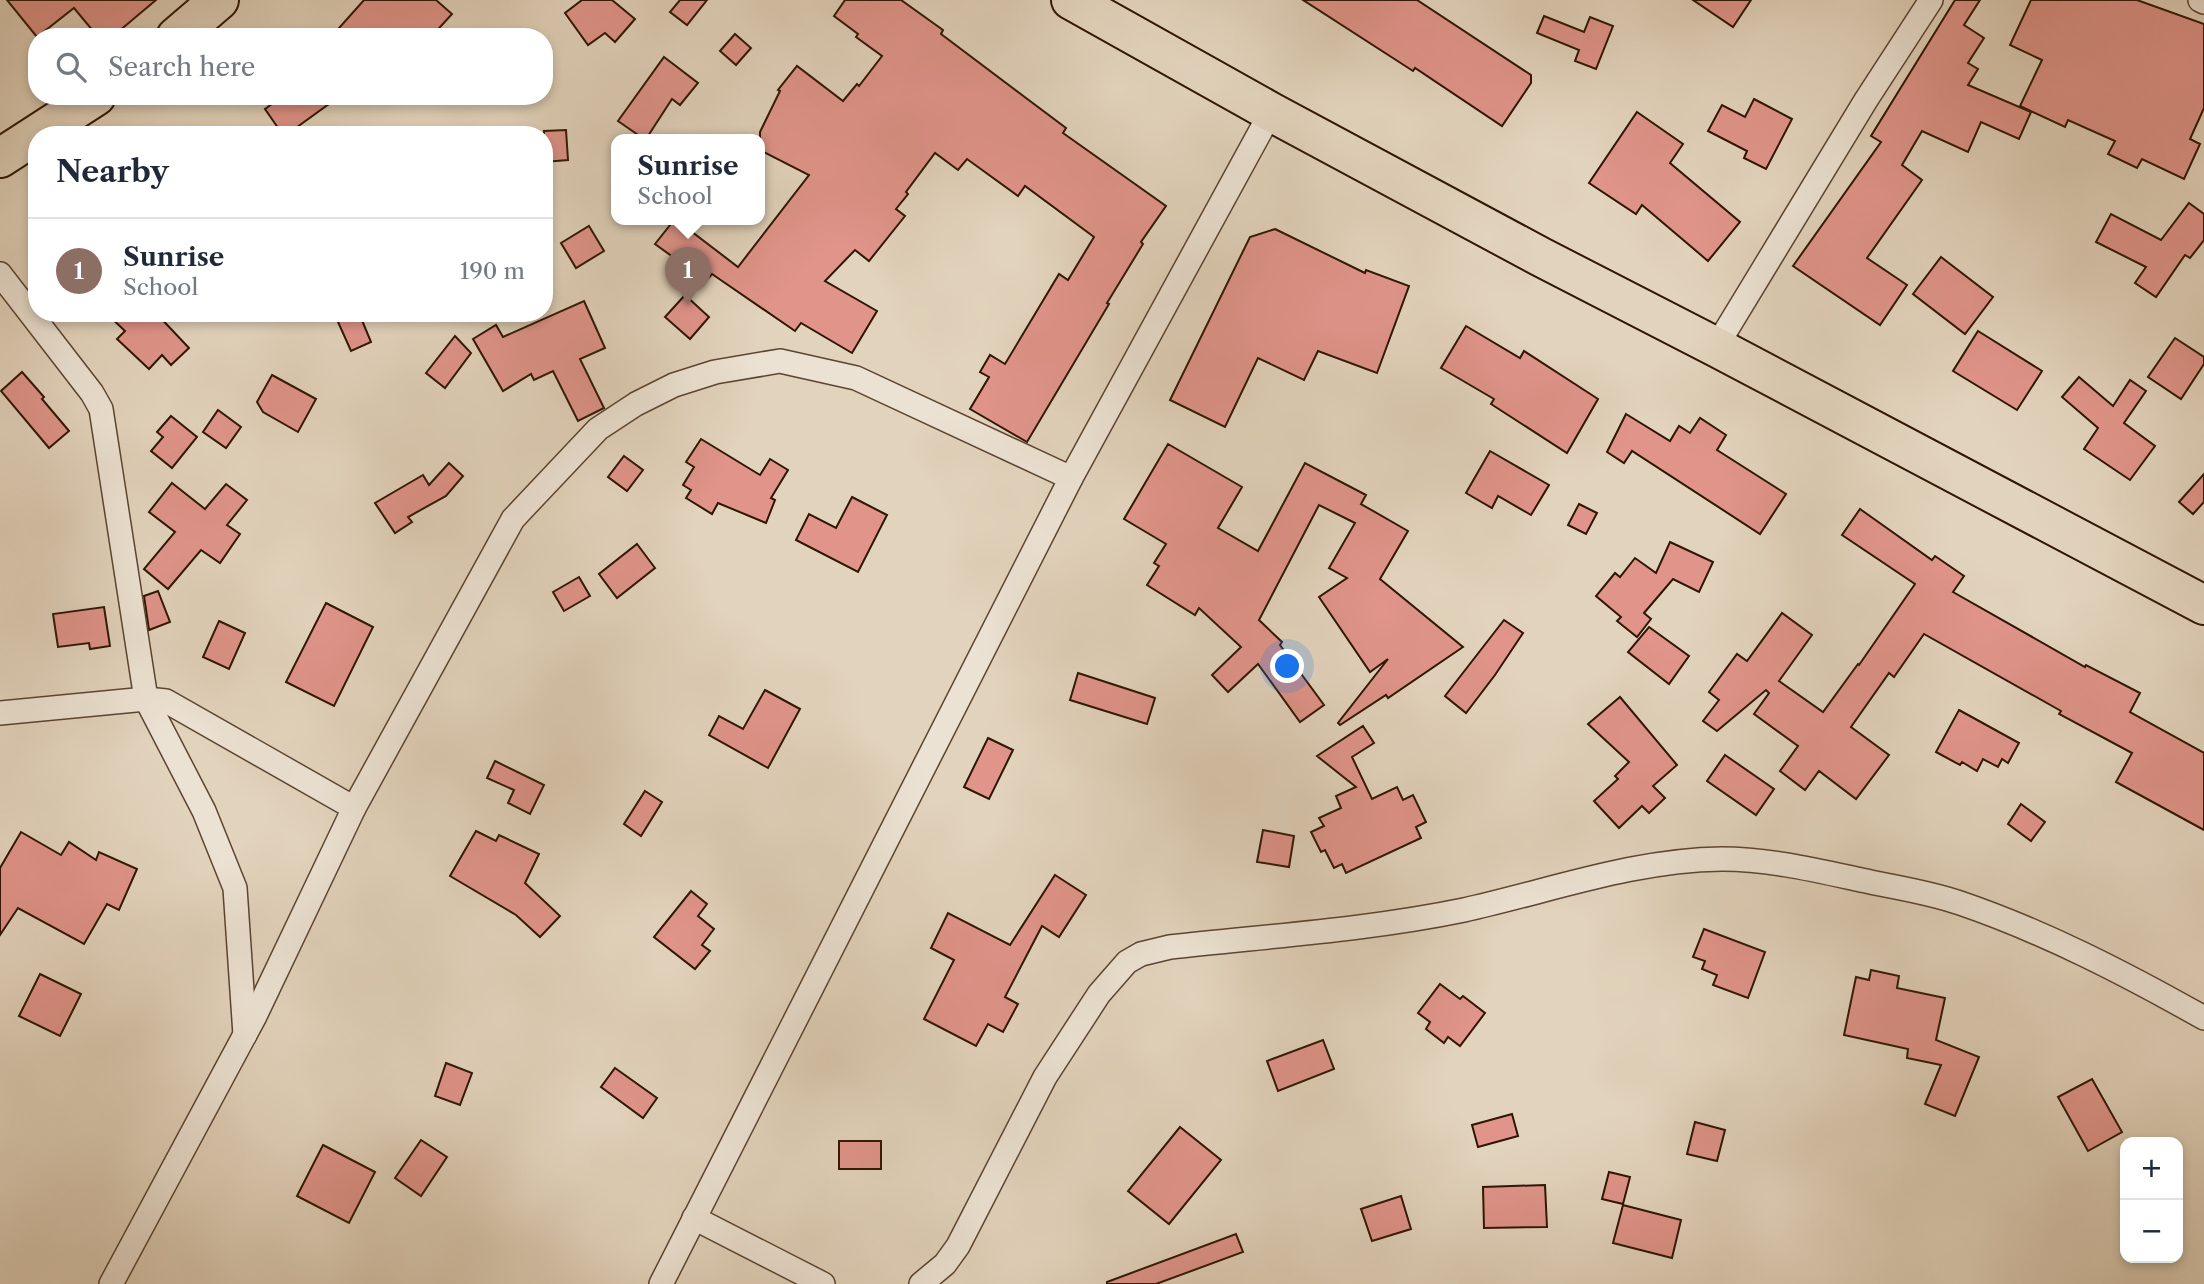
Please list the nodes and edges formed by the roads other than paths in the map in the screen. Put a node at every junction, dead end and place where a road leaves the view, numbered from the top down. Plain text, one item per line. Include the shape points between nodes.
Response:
1 (219, 0) edge
2 (1071, 0) edge
3 (1931, 0) edge
4 (186, 28) edge
5 (82, 105) edge
6 (1270, 112) junction
7 (50, 126) edge
8 (28, 140) edge
9 (0, 158) edge
10 (0, 274) edge
11 (28, 310) edge
12 (37, 322) edge
13 (1716, 347) junction
14 (1071, 478) junction
15 (2204, 605) edge
16 (146, 699) junction
17 (0, 713) edge
18 (354, 808) junction
19 (2204, 1018) edge
20 (244, 1035) junction
21 (694, 1218) junction
22 (111, 1284) edge
23 (661, 1284) edge
24 (823, 1284) edge
25 (921, 1284) edge

1 - 4 highway
2 - 6 highway
3 - 13 street
5 - 7 highway
6 - 13 highway
6 - 14 street
8 - 9 highway
10 - 11 street
12 - 16 street via 101,409
13 - 15 highway
14 - 18 street via 856,378 780,361 715,372 674,385 598,429 513,519
14 - 21 street
16 - 17 street
16 - 18 street via 166,701
16 - 20 street via 204,811 235,888
18 - 20 street
19 - 25 street via 2074,949 1959,902 1805,867 1725,859 1663,863 1395,922 1170,947 1127,962 1099,994 1045,1077 958,1246
20 - 22 street
21 - 23 street
21 - 24 street

